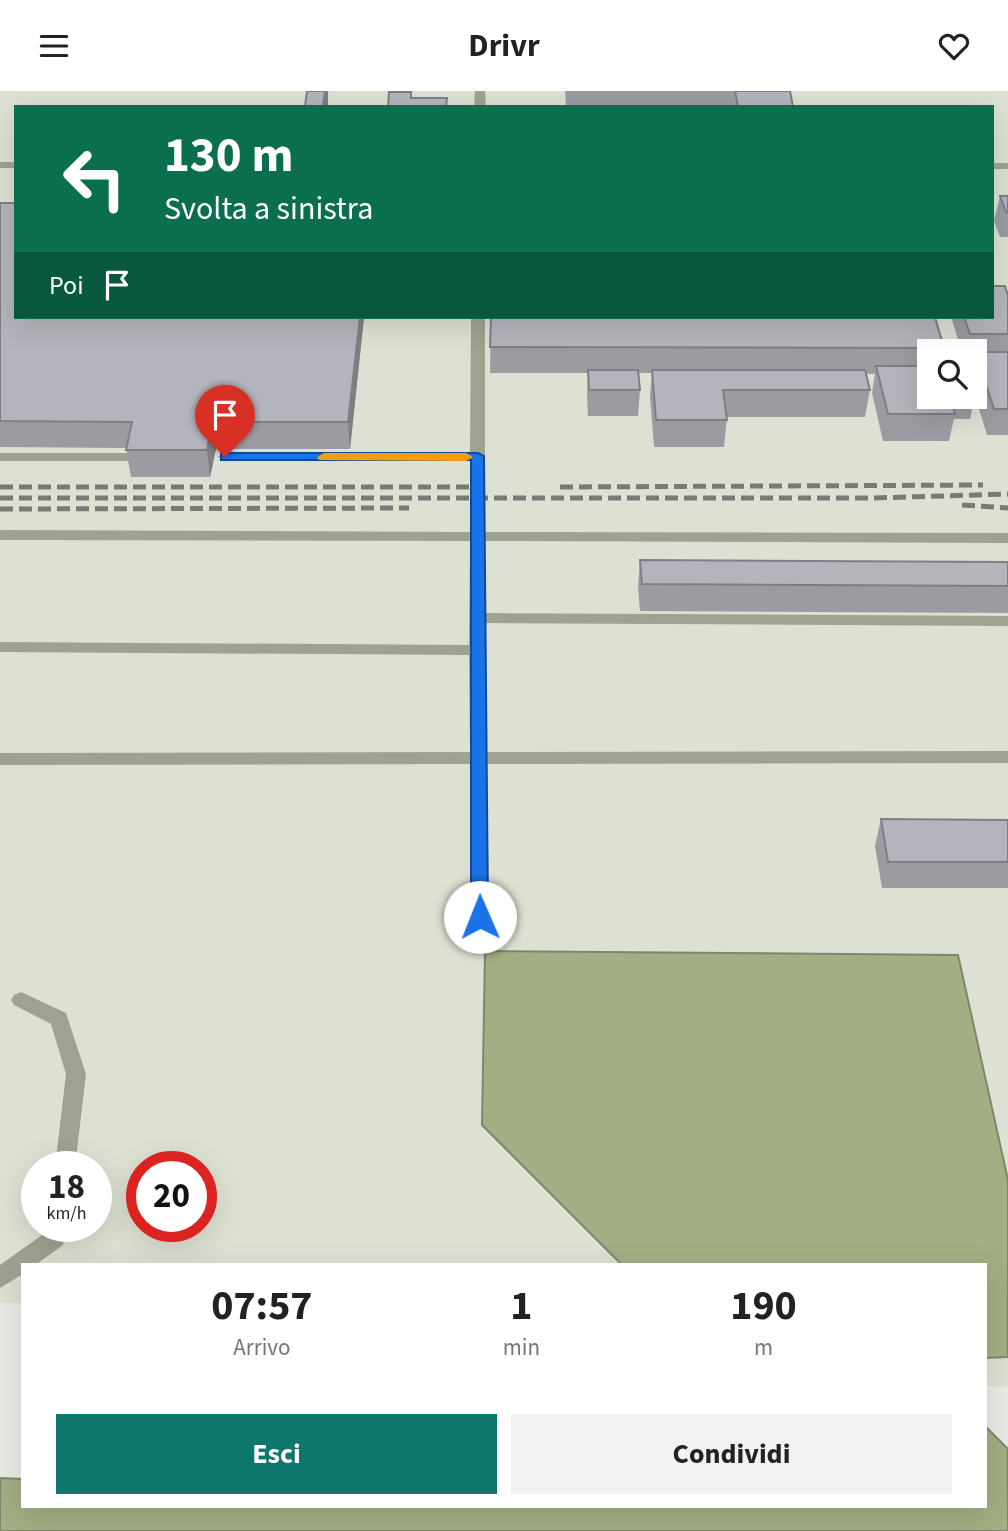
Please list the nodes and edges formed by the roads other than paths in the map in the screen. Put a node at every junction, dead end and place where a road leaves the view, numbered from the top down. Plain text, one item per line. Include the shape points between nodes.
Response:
1 (478, 319) edge
2 (478, 456) junction
3 (0, 457) edge
4 (131, 457) edge
5 (225, 457) dead end
6 (0, 535) edge
7 (477, 536) junction
8 (1008, 538) edge
9 (477, 618) junction
10 (1008, 621) edge
11 (0, 647) edge
12 (477, 650) junction
13 (1008, 757) edge
14 (478, 758) junction
15 (0, 759) edge
16 (480, 917) dead end
17 (21, 1000) dead end
18 (67, 1151) edge
19 (50, 1242) edge
20 (0, 1278) edge

1 - 2 lane
2 - 5 lane
2 - 7 lane
3 - 4 lane
6 - 7 lane
7 - 8 lane
7 - 9 lane
9 - 10 lane
9 - 12 lane
11 - 12 lane
12 - 14 lane
13 - 14 lane
14 - 15 lane
14 - 16 lane
17 - 18 lane via 59,1019 76,1074
19 - 20 lane

